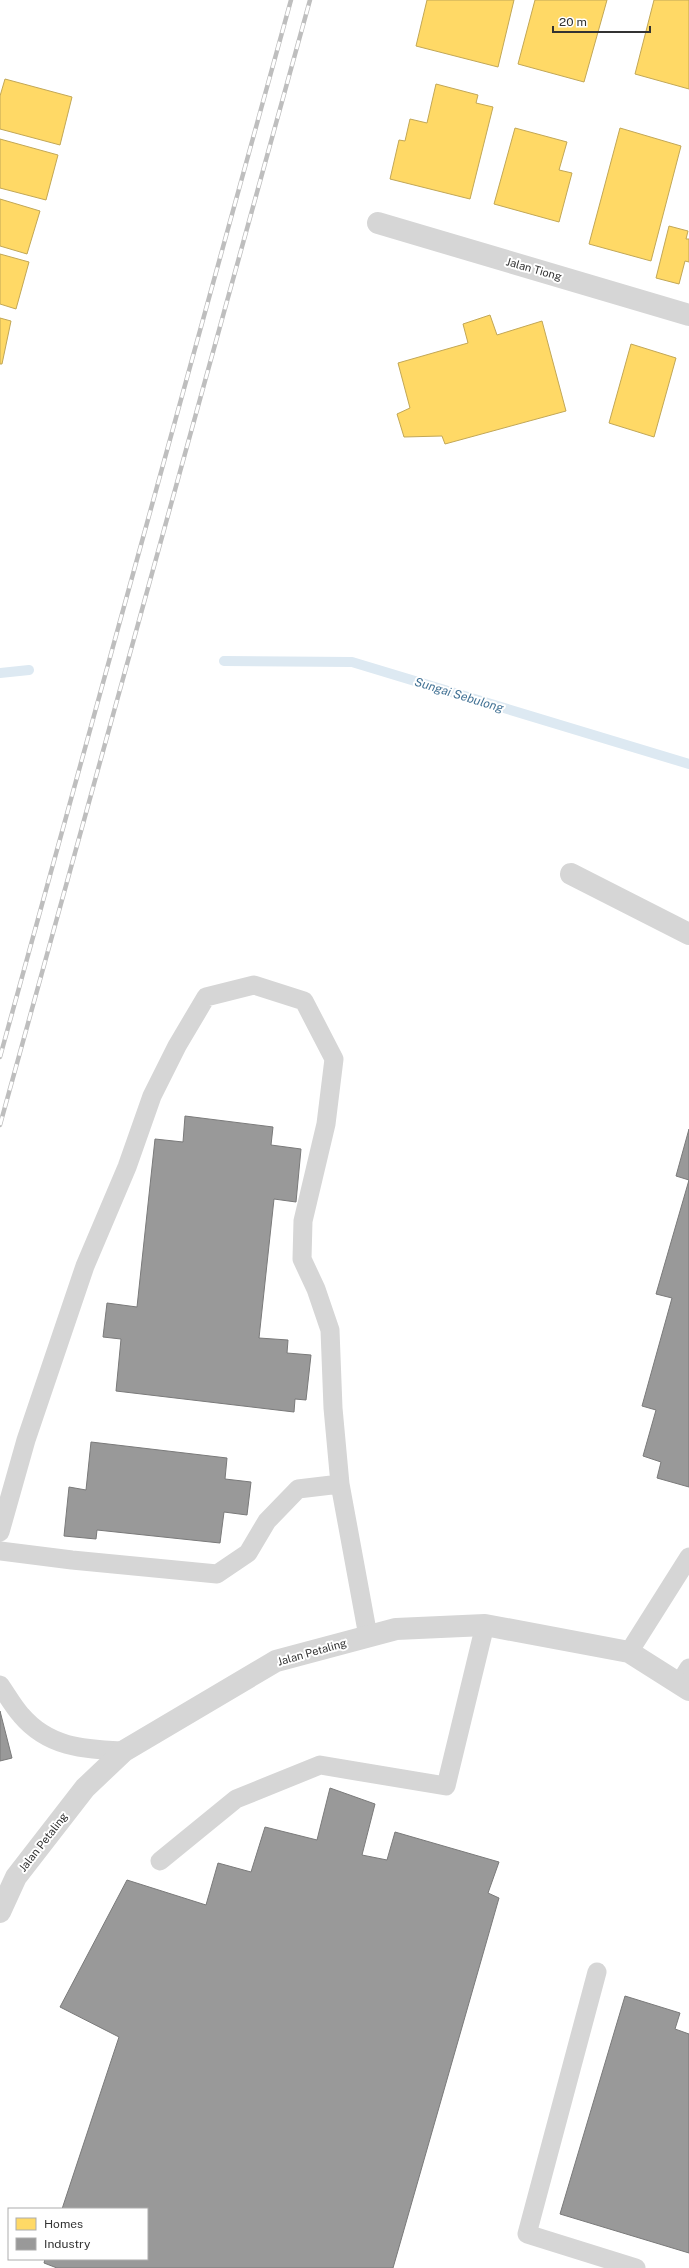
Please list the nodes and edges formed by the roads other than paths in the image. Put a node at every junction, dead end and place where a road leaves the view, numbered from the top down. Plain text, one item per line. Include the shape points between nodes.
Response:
1 (378, 223) dead end
2 (689, 315) edge
3 (571, 874) dead end
4 (689, 934) edge
5 (340, 1484) junction
6 (0, 1532) edge
7 (0, 1551) edge
8 (689, 1557) edge
9 (485, 1625) junction
10 (368, 1636) junction
11 (629, 1652) junction
12 (686, 1681) edge
13 (0, 1685) edge
14 (124, 1751) junction
15 (160, 1861) dead end
16 (0, 1912) edge
17 (597, 1972) dead end
18 (636, 2268) edge

1 - 2 street, Jalan Tiong
3 - 4 street
5 - 6 lane via 333,1408 330,1330 316,1289 302,1259 303,1221 326,1124 334,1059 304,1001 254,985 206,997 152,1096 128,1167 85,1266 26,1440
5 - 7 lane via 298,1489 267,1521 248,1553 217,1574
5 - 10 lane
8 - 11 lane
9 - 10 street, Jalan Petaling via 396,1629
9 - 11 street, Jalan Petaling
9 - 15 lane via 446,1786 320,1765 236,1799
10 - 14 street, Jalan Petaling via 276,1661
11 - 12 street, Jalan Petaling
13 - 14 lane via 21,1716 47,1739 83,1749
14 - 16 street, Jalan Petaling via 85,1788 21,1870
17 - 18 lane via 528,2234

